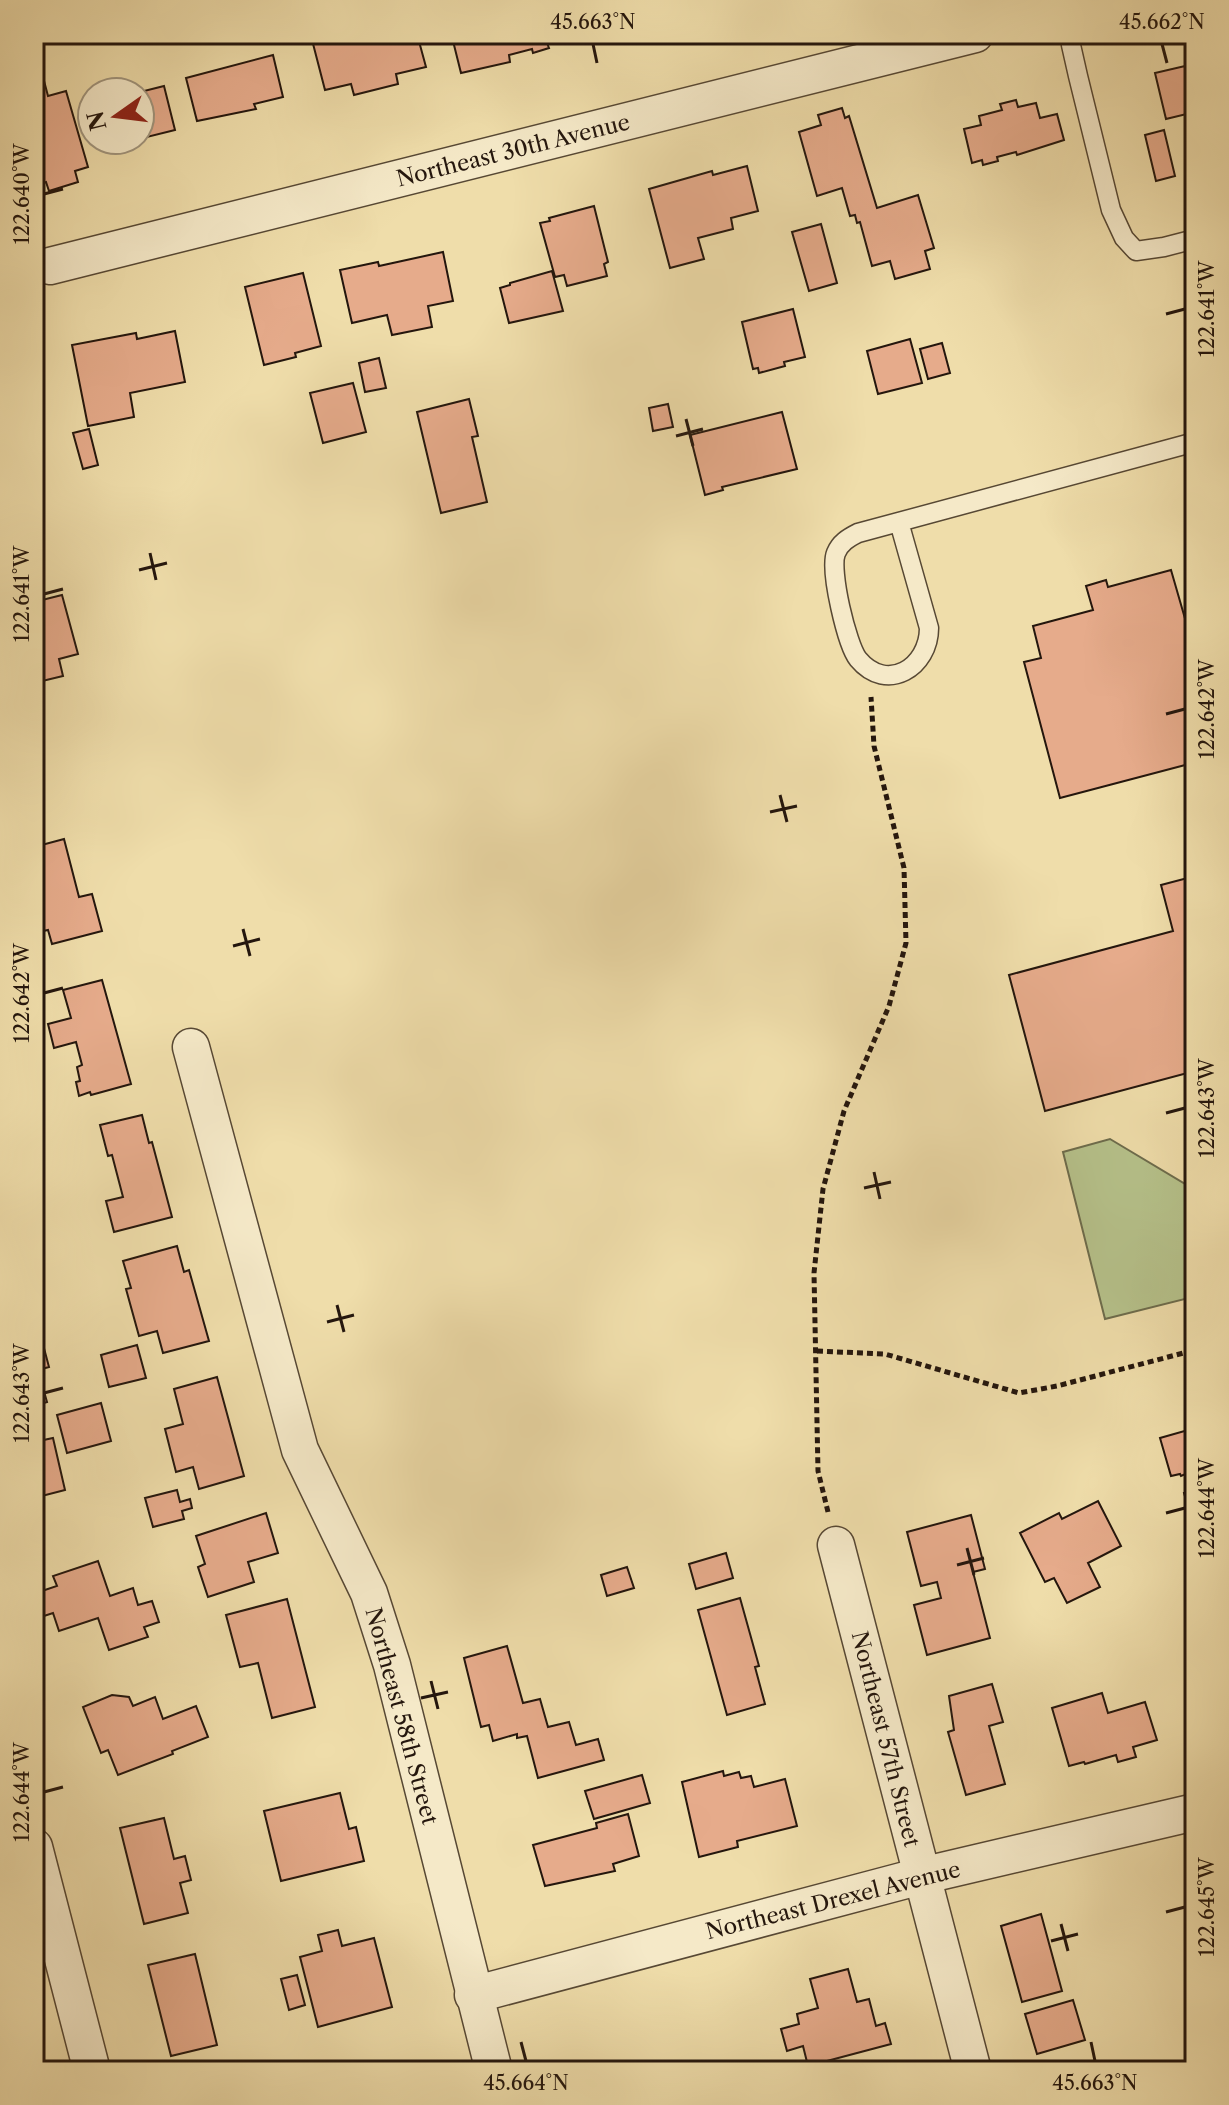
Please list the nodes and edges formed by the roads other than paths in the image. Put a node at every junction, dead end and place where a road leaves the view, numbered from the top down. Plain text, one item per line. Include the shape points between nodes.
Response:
1 (975, 34) edge
2 (1072, 34) edge
3 (1195, 239) edge
4 (50, 266) dead end
5 (1195, 442) edge
6 (899, 522) junction
7 (191, 1047) dead end
8 (836, 1545) road end
9 (1195, 1812) edge
10 (34, 1847) edge
11 (921, 1876) junction
12 (473, 1995) junction
13 (92, 2071) edge
14 (494, 2071) edge
15 (973, 2071) edge

1 - 4 street, Northeast 30th Avenue
2 - 3 lane via 1107,195 1124,238 1136,251
5 - 6 lane
6 - 6 lane via 848,538 833,564 852,649 881,674 917,664 929,641
7 - 12 street, Northeast 58th Street via 300,1450 369,1593 392,1665
8 - 11 street, Northeast 57th Street
9 - 11 street, Northeast Drexel Avenue
10 - 13 street
11 - 12 street, Northeast Drexel Avenue
11 - 15 street, Northeast 57th Street
12 - 14 street, Northeast 58th Street

